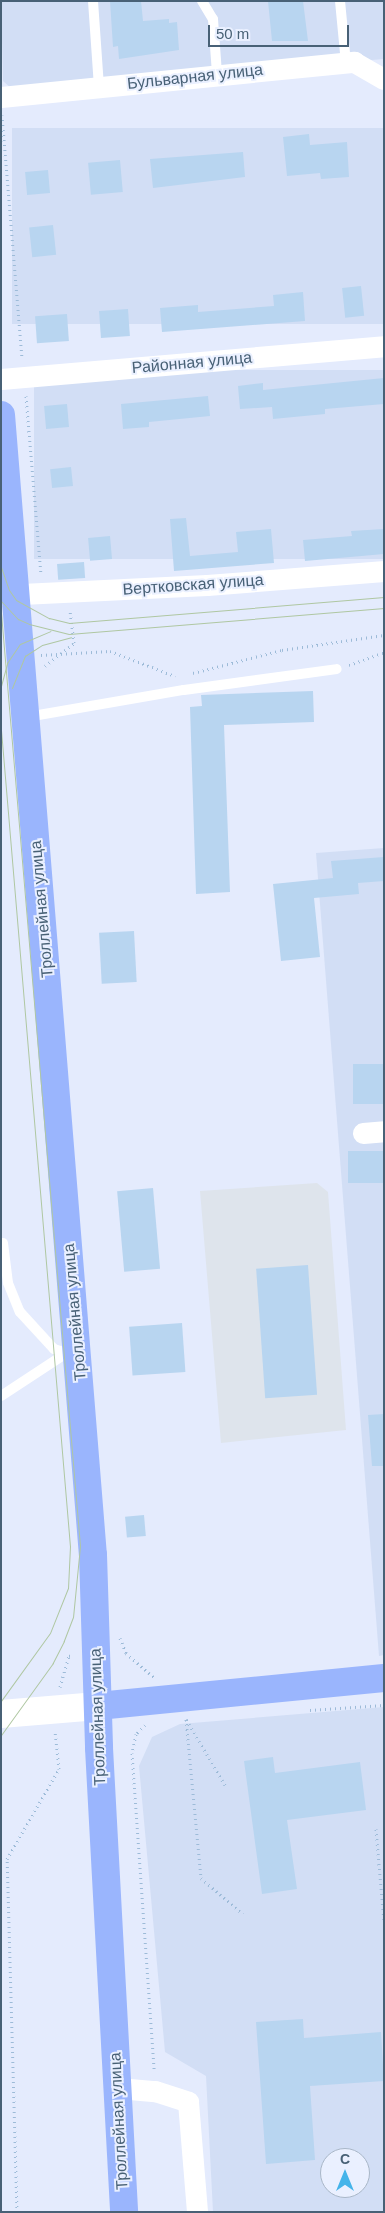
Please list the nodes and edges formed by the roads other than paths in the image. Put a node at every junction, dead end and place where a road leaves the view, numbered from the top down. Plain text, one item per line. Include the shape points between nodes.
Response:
1 (93, 1) edge
2 (202, 1) edge
3 (340, 1) edge
4 (346, 62) junction
5 (217, 74) junction
6 (384, 80) edge
7 (99, 86) junction
8 (1, 97) edge
9 (384, 346) edge
10 (1, 379) edge
11 (1, 415) edge
12 (384, 571) edge
13 (9, 595) edge
14 (337, 669) road end
15 (26, 717) junction
16 (384, 1131) edge
17 (363, 1133) dead end
18 (3, 1243) dead end
19 (72, 1355) junction
20 (1, 1396) edge
21 (384, 1678) edge
22 (98, 1706) junction
23 (1, 1714) edge
24 (118, 2088) junction
25 (124, 2212) edge
26 (198, 2212) edge

1 - 7 lane
2 - 5 lane via 213,19
3 - 4 lane
4 - 5 street, Бульварная улица
4 - 6 street, Бульварная улица via 354,62
5 - 7 street, Бульварная улица
7 - 8 street, Бульварная улица
9 - 10 street, Районная улица
11 - 13 main road, Троллейная улица
12 - 13 street, Вертковская улица
13 - 15 main road, Троллейная улица via 21,656
14 - 15 lane via 184,690
15 - 19 main road, Троллейная улица
16 - 17 street
18 - 19 lane via 13,1300 33,1329
19 - 20 lane
19 - 22 main road, Троллейная улица via 93,1555
21 - 22 main road
22 - 23 main road
22 - 24 main road, Троллейная улица
24 - 25 main road, Троллейная улица
24 - 26 street via 155,2091 188,2102

